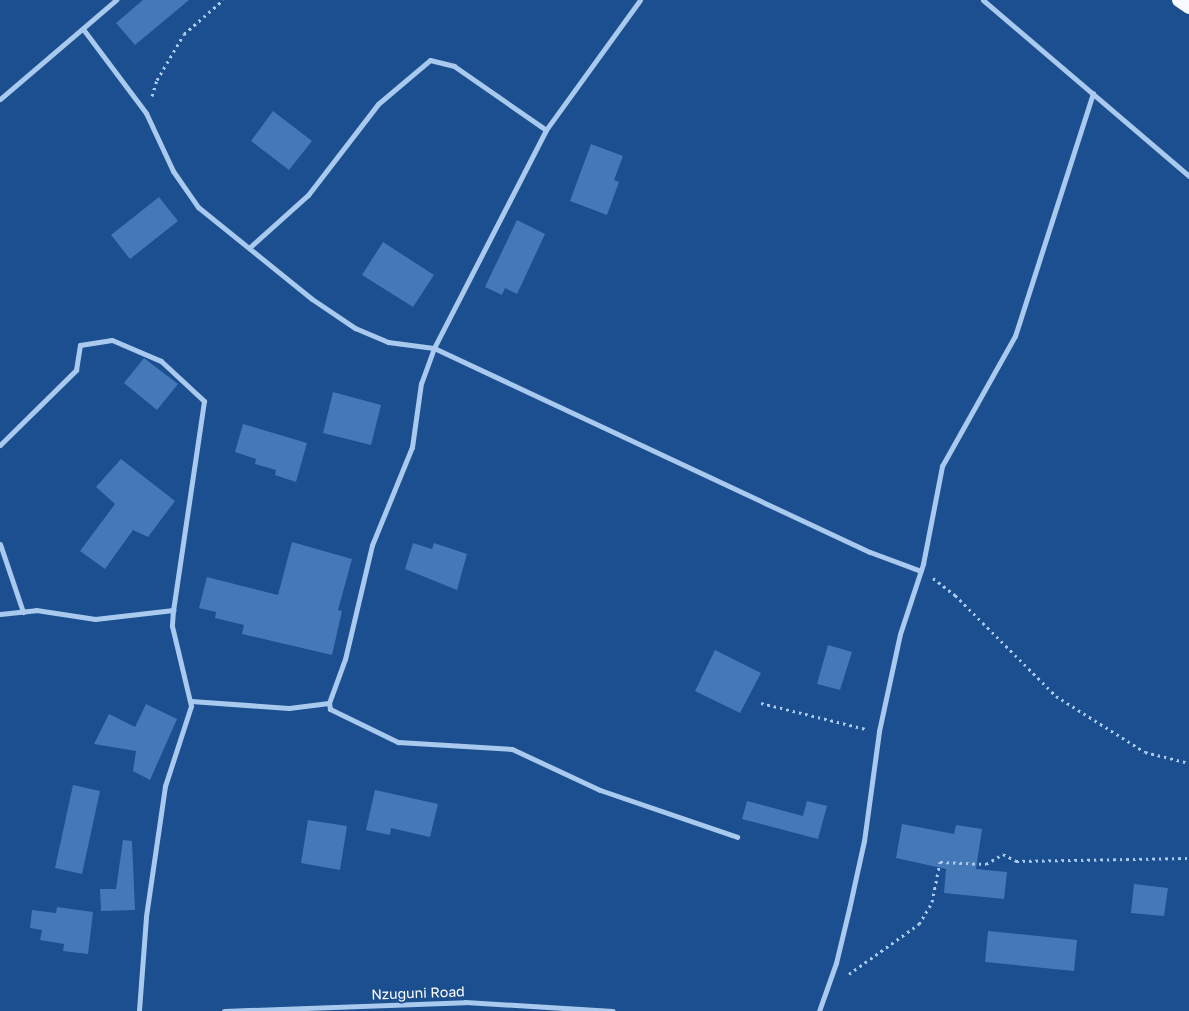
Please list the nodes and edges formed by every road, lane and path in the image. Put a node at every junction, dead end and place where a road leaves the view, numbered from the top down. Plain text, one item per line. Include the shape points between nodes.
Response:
1 (116, 0) edge
2 (222, 0) edge
3 (640, 0) edge
4 (983, 0) edge
5 (1178, 0) edge
6 (1189, 8) edge
7 (82, 28) junction
8 (1093, 94) junction
9 (0, 99) edge
10 (146, 113) junction
11 (546, 130) junction
12 (1189, 176) edge
13 (250, 247) junction
14 (434, 348) junction
15 (0, 445) edge
16 (0, 544) edge
17 (921, 571) junction
18 (173, 610) junction
19 (23, 612) junction
20 (0, 614) edge
21 (191, 701) junction
22 (329, 703) junction
23 (761, 703) dead end
24 (879, 731) junction
25 (1189, 763) edge
26 (737, 837) dead end
27 (1189, 858) edge
28 (825, 994) junction
29 (574, 1010) edge
30 (139, 1011) edge
31 (224, 1011) edge
32 (613, 1011) edge
33 (819, 1011) edge

1 - 7 street
2 - 10 path via 184,34 157,80
3 - 11 street
4 - 8 street
5 - 6 highway
7 - 9 street
7 - 10 street
8 - 12 street
8 - 17 street via 1015,336 942,466
10 - 13 street via 173,171 198,207
11 - 13 street via 454,66 430,60 378,104 308,195
11 - 14 street
13 - 14 street via 312,298 370,337
14 - 17 street via 870,552
14 - 22 street via 421,383 412,447 372,545 345,659
15 - 18 street via 76,370 80,346 112,340 161,361 204,402
16 - 19 street
17 - 24 street via 900,634
17 - 25 path via 955,595 1056,696 1145,752
18 - 19 street via 95,619 36,610
18 - 21 street via 172,626
19 - 20 street
21 - 22 street via 289,708
21 - 30 street via 187,724 165,786 146,917
22 - 26 street via 330,709 398,742 512,749 600,790
23 - 24 path
24 - 28 street via 864,841 836,963
27 - 28 path via 1016,861 1002,854 986,864 940,862 932,902 919,924
28 - 33 street
29 - 31 street, Nzuguni Road via 465,1002
29 - 32 street, Nzuguni Road

